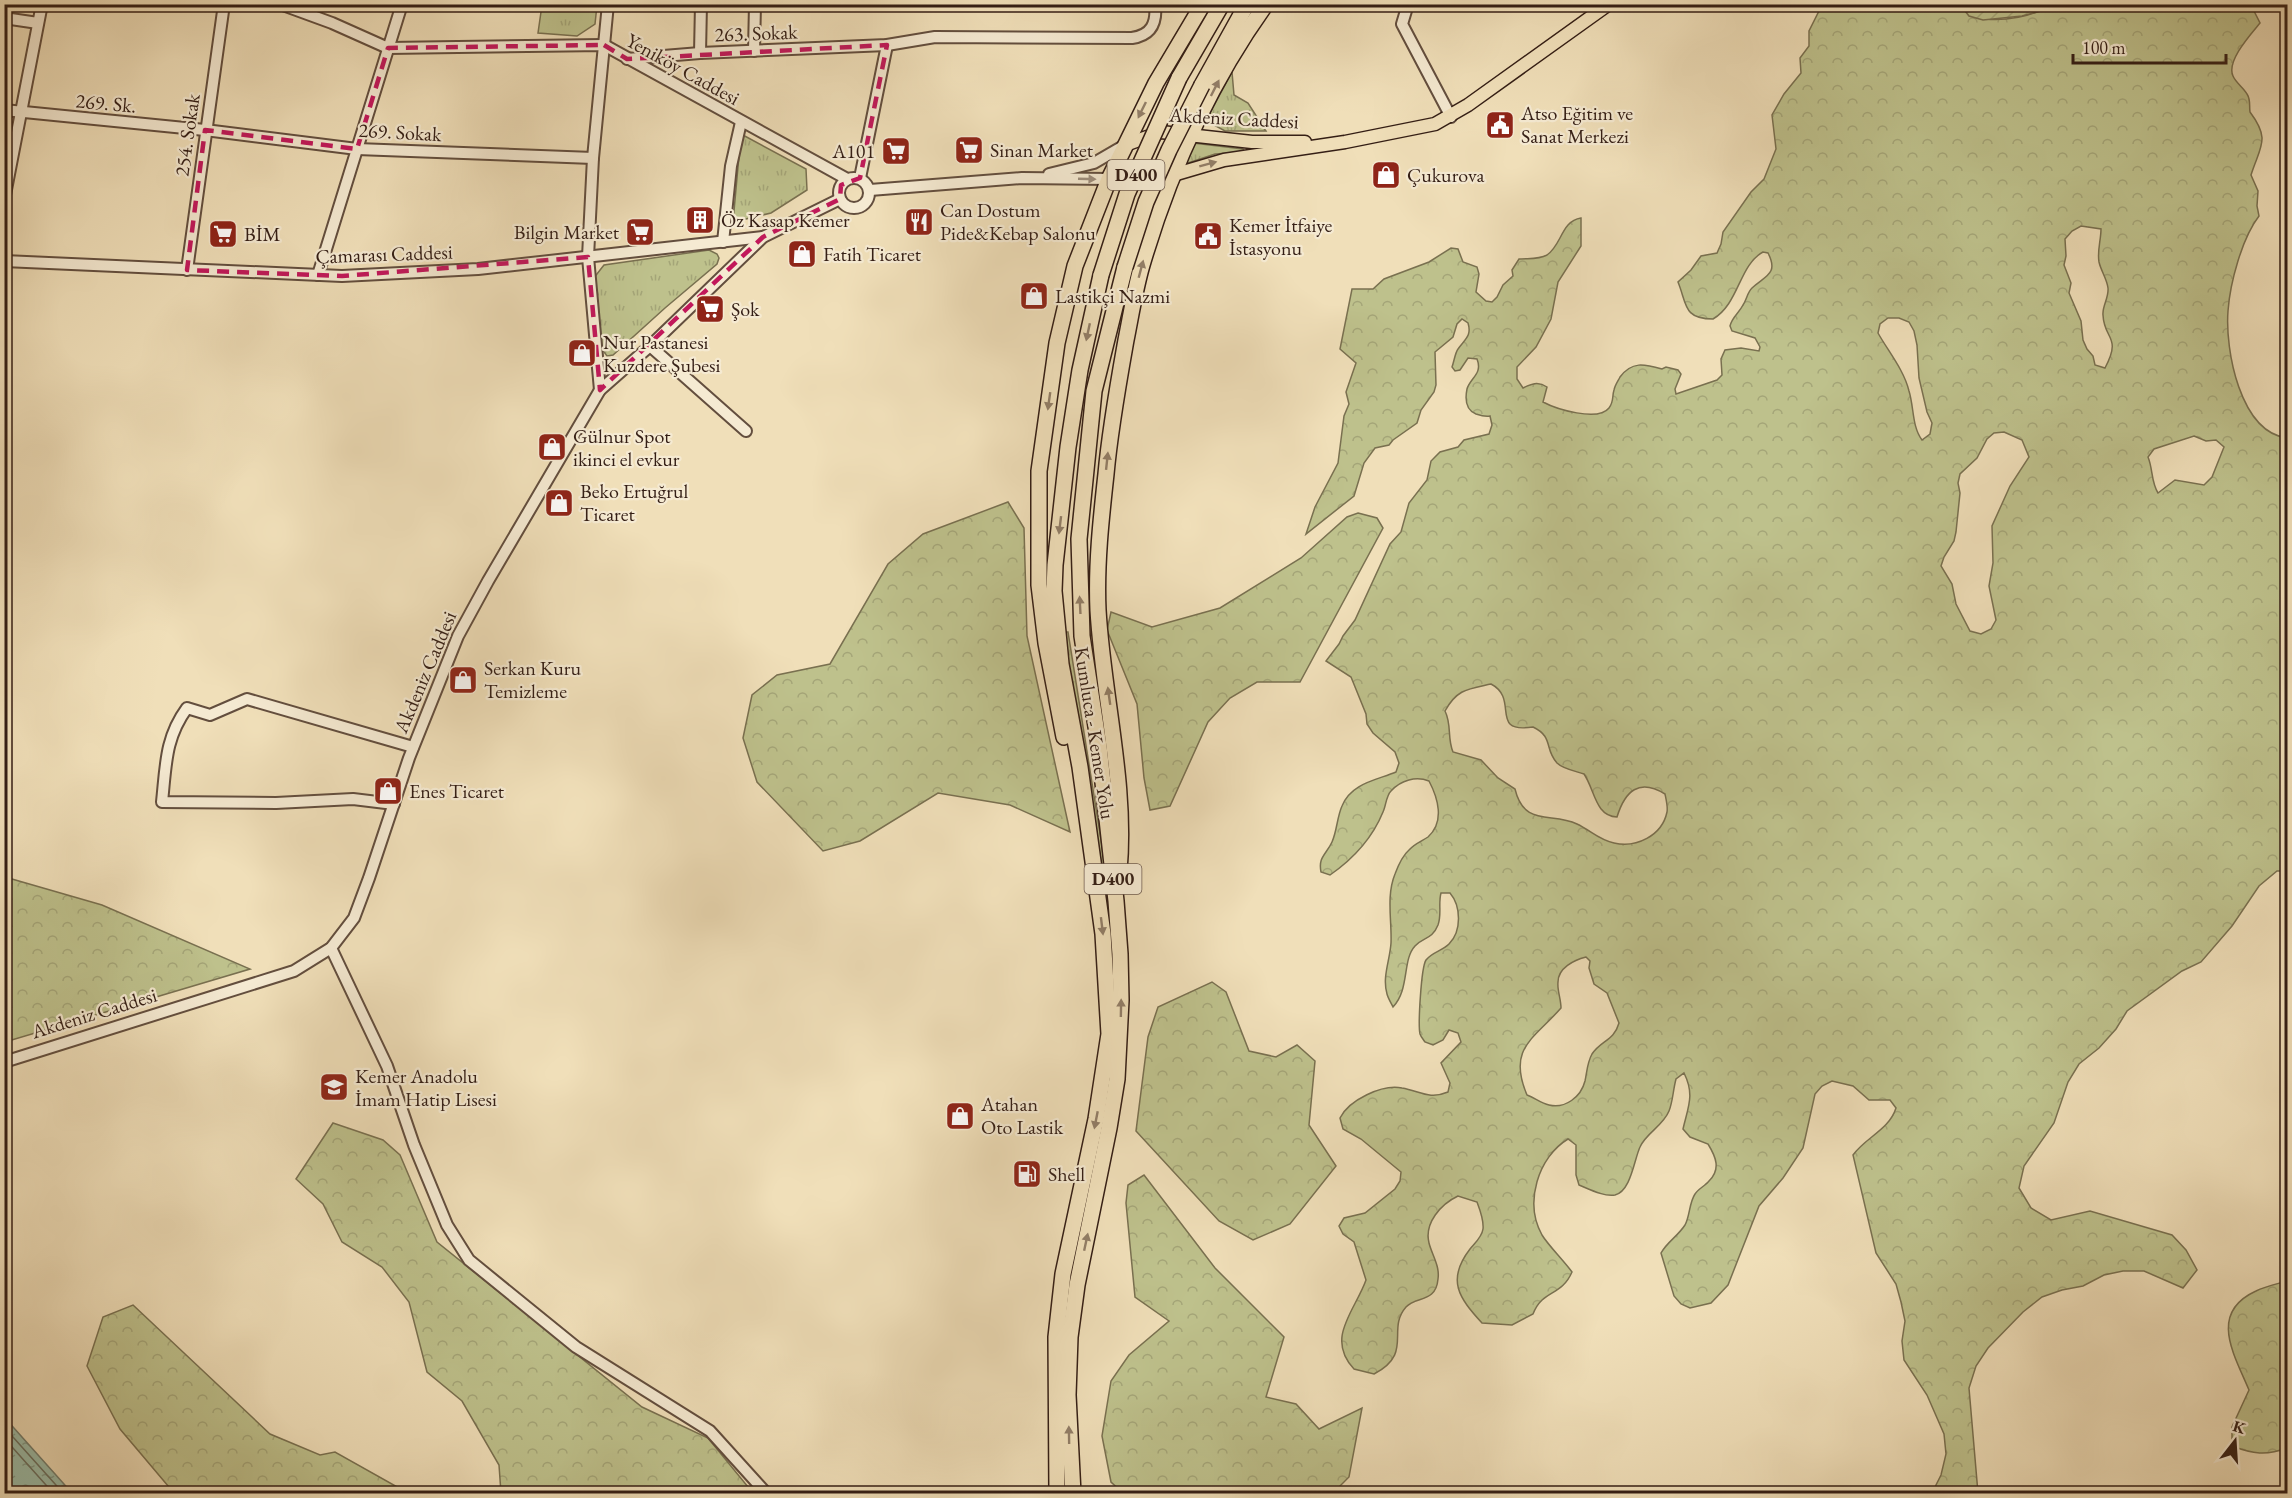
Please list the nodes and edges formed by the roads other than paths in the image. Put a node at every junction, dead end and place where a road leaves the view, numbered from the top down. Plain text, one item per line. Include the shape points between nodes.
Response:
1 (42, 4) edge
2 (224, 4) edge
3 (280, 4) edge
4 (402, 4) edge
5 (608, 4) edge
6 (701, 4) edge
7 (755, 4) edge
8 (1155, 4) edge
9 (1203, 4) edge
10 (1222, 4) edge
11 (1247, 4) edge
12 (1266, 4) edge
13 (1408, 4) edge
14 (1610, 4) edge
15 (4, 18) edge
16 (38, 23) junction
17 (604, 45) junction
18 (887, 45) junction
19 (388, 48) junction
20 (754, 51) junction
21 (699, 53) junction
22 (627, 59) junction
23 (4, 110) edge
24 (22, 113) junction
25 (1451, 117) junction
26 (741, 122) junction
27 (205, 130) junction
28 (1191, 134) junction
29 (1345, 142) junction
30 (1125, 145) junction
31 (357, 149) junction
32 (593, 158) junction
33 (1173, 175) junction
34 (860, 178) junction
35 (1022, 178) junction
36 (847, 179) junction
37 (1109, 179) junction
38 (870, 190) junction
39 (840, 199) junction
40 (4, 200) edge
41 (763, 237) junction
42 (723, 242) junction
43 (588, 257) junction
44 (4, 261) edge
45 (187, 270) junction
46 (318, 275) junction
47 (650, 346) junction
48 (600, 390) junction
49 (746, 431) dead end
50 (413, 747) junction
51 (394, 804) junction
52 (1090, 839) junction
53 (1116, 901) junction
54 (331, 948) junction
55 (4, 1062) edge
56 (767, 1494) edge
57 (1057, 1494) edge
58 (1073, 1494) edge

1 - 16 street
2 - 27 street, 254. Sokak
3 - 19 street, Yeniköy Caddesi
4 - 19 street
5 - 17 street
6 - 21 street
7 - 20 street
8 - 18 street, 263. Sokak via 1153,27 1141,37 934,38
9 -> 30 highway
10 -> 52 highway, Kumluca - Kemer Yolu / D400, bridge via 1179,78 1127,194 1101,275 1078,381 1054,591 1061,664
53 -> 11 highway, Kumluca - Kemer Yolu / D400, bridge via 1082,636 1079,539 1094,391 1125,267 1146,202 1202,85
28 -> 12 highway, Kumluca - Kemer Yolu / D400 via 1226,67
13 - 25 street via 1402,24
14 - 25 main road, Akdeniz Caddesi
15 - 16 street
16 - 24 street
17 - 19 street, Yeniköy Caddesi
17 - 22 street, Yeniköy Caddesi
17 - 32 street
18 - 20 street, 263. Sokak
18 - 34 street
19 - 31 street
20 - 21 street, 263. Sokak
21 - 22 street, 263. Sokak
22 - 26 street, Yeniköy Caddesi
23 - 24 street, 269. Sk.
24 - 27 street, 269. Sk.
24 - 40 street
25 - 29 main road, Akdeniz Caddesi via 1435,124
26 - 36 street, Yeniköy Caddesi
26 - 42 street via 731,166
27 - 31 street, 269. Sokak
27 - 45 street, 254. Sokak
28 - 29 main road, Akdeniz Caddesi via 1252,142
28 - 30 main road, Akdeniz Caddesi via 1161,132
28 - 33 highway, Kumluca - Kemer Yolu / D400
33 -> 29 main road, Akdeniz Caddesi via 1224,160
30 - 35 street, Akdeniz Caddesi via 1094,163
30 - 37 highway
31 - 32 street, 269. Sokak
31 - 46 street
32 - 43 street
33 - 37 main road, Akdeniz Caddesi
53 -> 33 highway, Kumluca - Kemer Yolu / D400 via 1122,840 1099,618 1099,549 1110,434 1131,318 1142,266
34 - 36 street
34 - 38 street
35 -> 37 street, Akdeniz Caddesi
35 - 38 street, Akdeniz Caddesi
36 - 39 street via 841,184
37 -> 52 highway via 1075,266 1057,343 1039,471 1039,585 1046,643
38 - 39 street via 866,204 859,208 845,205
39 - 41 street, Akdeniz Caddesi
41 - 42 street, Çamarası Caddesi
41 - 47 street, Akdeniz Caddesi
42 - 43 street, Çamarası Caddesi
43 - 46 street, Çamarası Caddesi via 478,269
43 - 48 street
44 - 45 street, Çamarası Caddesi
45 - 46 street, Çamarası Caddesi
47 - 48 street, Akdeniz Caddesi
47 - 49 street
48 - 50 street, Akdeniz Caddesi via 459,636
50 - 51 street, Akdeniz Caddesi
50 - 51 street via 247,699 210,715 188,708 175,724 168,746 162,802 353,800
51 - 54 street, Akdeniz Caddesi via 354,918
52 -> 57 highway, Kumluca - Kemer Yolu / D400 via 1103,934 1109,1034 1056,1337
58 -> 53 highway, Kumluca - Kemer Yolu / D400 via 1068,1395 1070,1337 1117,1079 1120,954
54 - 55 street, Akdeniz Caddesi via 294,971
54 - 56 street via 387,1066 447,1225 469,1260 576,1347 710,1431

